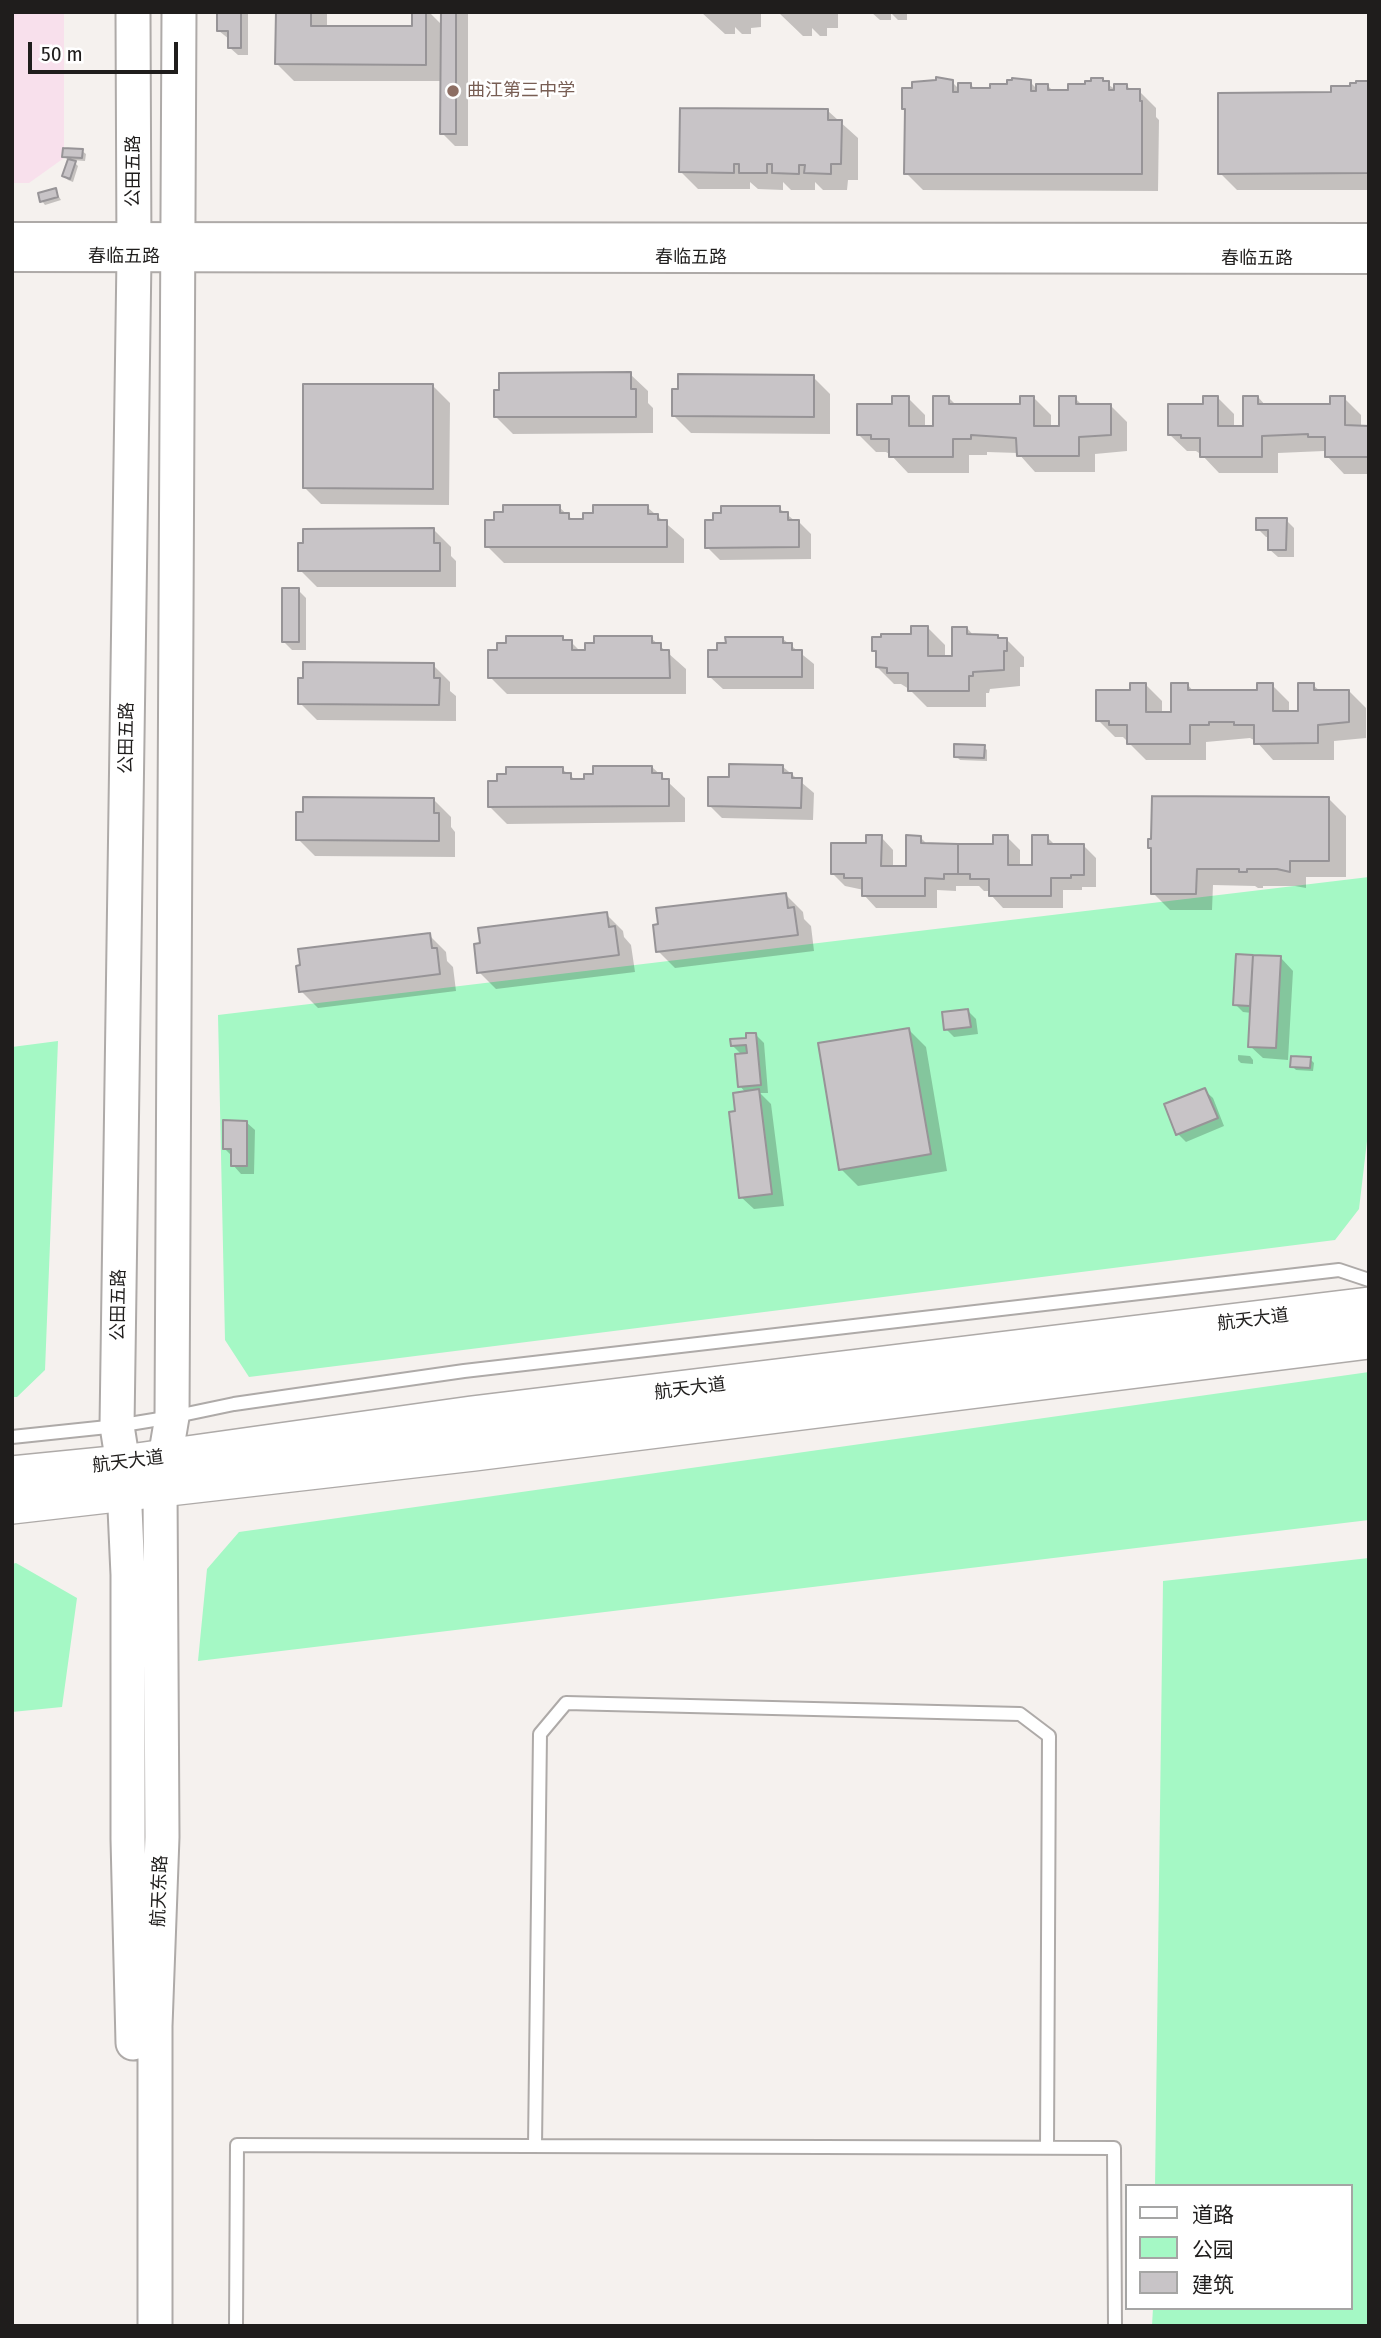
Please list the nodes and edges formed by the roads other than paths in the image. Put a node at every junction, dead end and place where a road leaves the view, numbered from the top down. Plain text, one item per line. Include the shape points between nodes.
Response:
1 (134, 12) edge
2 (179, 12) edge
3 (12, 237) edge
4 (1369, 239) edge
5 (134, 247) junction
6 (179, 247) junction
7 (12, 257) edge
8 (1369, 260) edge
9 (1369, 1280) edge
10 (1369, 1306) edge
11 (1369, 1340) edge
12 (172, 1417) junction
13 (117, 1426) junction
14 (12, 1437) edge
15 (163, 1472) junction
16 (12, 1475) edge
17 (123, 1478) junction
18 (12, 1505) edge
19 (535, 2146) junction
20 (1047, 2148) junction
21 (132, 2326) edge
22 (155, 2326) edge
23 (236, 2326) edge
24 (1115, 2326) edge

1 - 5 main road, 公田五路
2 - 6 main road
3 - 5 street, 春临五路
4 - 6 street, 春临五路
5 - 6 street, 春临五路
5 - 7 street, 春临五路
5 - 13 main road, 公田五路
6 - 8 street, 春临五路
6 - 12 main road
9 - 12 lane via 1339,1270 464,1371
10 - 15 main road, 航天大道 via 486,1414
11 - 15 main road, 航天大道 via 474,1452
12 - 13 lane
12 - 15 main road
13 - 14 lane
13 - 17 main road, 公田五路
15 - 17 main road, 航天大道
15 - 22 main road, 航天东路
16 - 17 main road, 航天大道
17 - 18 main road, 航天大道
17 - 21 main road, 航天东路 via 134,2027
19 - 20 lane
19 - 20 lane via 540,1734 566,1703 1020,1714 1049,1736
19 - 23 lane via 237,2145
20 - 24 lane via 1114,2148

